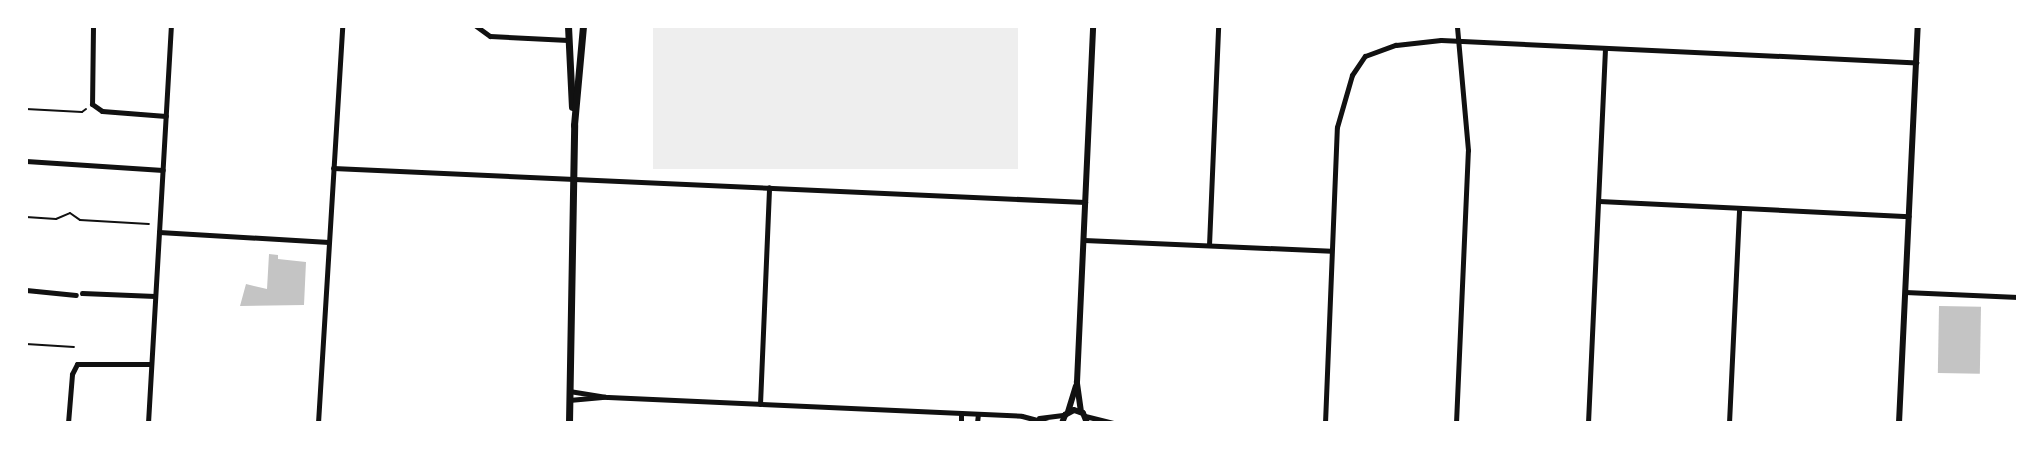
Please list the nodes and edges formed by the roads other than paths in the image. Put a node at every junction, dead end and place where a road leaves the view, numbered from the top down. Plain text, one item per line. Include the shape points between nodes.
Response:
1 (93, 26) edge
2 (172, 26) edge
3 (342, 26) edge
4 (476, 26) edge
5 (568, 26) edge
6 (583, 26) edge
7 (1093, 26) edge
8 (1218, 26) edge
9 (1457, 26) edge
10 (1918, 26) edge
11 (568, 40) junction
12 (1458, 41) junction
13 (1605, 48) junction
14 (1916, 62) junction
15 (166, 116) junction
16 (574, 125) junction
17 (26, 161) edge
18 (333, 168) junction
19 (163, 170) junction
20 (573, 178) junction
21 (769, 187) junction
22 (1599, 201) junction
23 (1085, 202) junction
24 (1738, 208) junction
25 (1909, 216) junction
26 (159, 232) junction
27 (1084, 240) junction
28 (329, 242) junction
29 (1209, 245) junction
30 (1332, 251) junction
31 (26, 290) edge
32 (1905, 292) junction
33 (82, 293) dead end
34 (76, 294) dead end
35 (155, 296) junction
36 (2018, 297) edge
37 (151, 364) junction
38 (1077, 382) junction
39 (570, 391) junction
40 (608, 397) junction
41 (569, 400) junction
42 (760, 404) junction
43 (961, 413) junction
44 (1066, 413) junction
45 (978, 414) junction
46 (1084, 417) edge
47 (1036, 418) junction
48 (68, 423) edge
49 (148, 423) edge
50 (318, 423) edge
51 (569, 423) edge
52 (961, 423) edge
53 (977, 423) edge
54 (1049, 423) edge
55 (1062, 423) edge
56 (1113, 423) edge
57 (1325, 423) edge
58 (1456, 423) edge
59 (1588, 423) edge
60 (1729, 423) edge
61 (1899, 423) edge

1 - 15 street via 92,104 107,112
2 - 15 street
3 - 18 street
4 - 11 street via 490,36
5 - 11 main road
6 - 16 main road
7 - 23 street
8 - 29 street
9 - 12 street
10 - 14 street
11 - 16 main road
12 - 13 street
12 - 30 street via 1396,45 1365,56 1356,65 1339,114
12 - 58 street via 1468,150
13 - 14 street
13 - 22 street
14 - 25 street
15 - 19 street
16 - 20 main road
17 - 19 street
18 - 20 street
18 - 28 street
19 - 26 street
20 - 21 street
20 - 39 main road
21 - 23 street
21 - 42 street
22 - 24 street
22 - 59 street
23 - 27 street
24 - 25 street
24 - 60 street
25 - 32 street
26 - 28 street
26 - 35 street
27 - 29 street
27 - 38 street
28 - 50 street
29 - 30 street
30 - 57 street
31 - 34 street
32 - 36 street
32 - 61 street
33 - 35 street
35 - 37 street
37 - 48 street via 77,364 72,374
37 - 49 street
38 - 44 street
38 - 46 street
39 - 40 street
39 - 41 main road
40 - 41 street
40 - 42 street
41 - 51 main road
42 - 43 street
43 - 45 street
43 - 52 street
44 - 46 street
44 - 47 street
44 - 55 street
45 - 47 street
45 - 53 street
46 - 56 street
47 - 54 street

